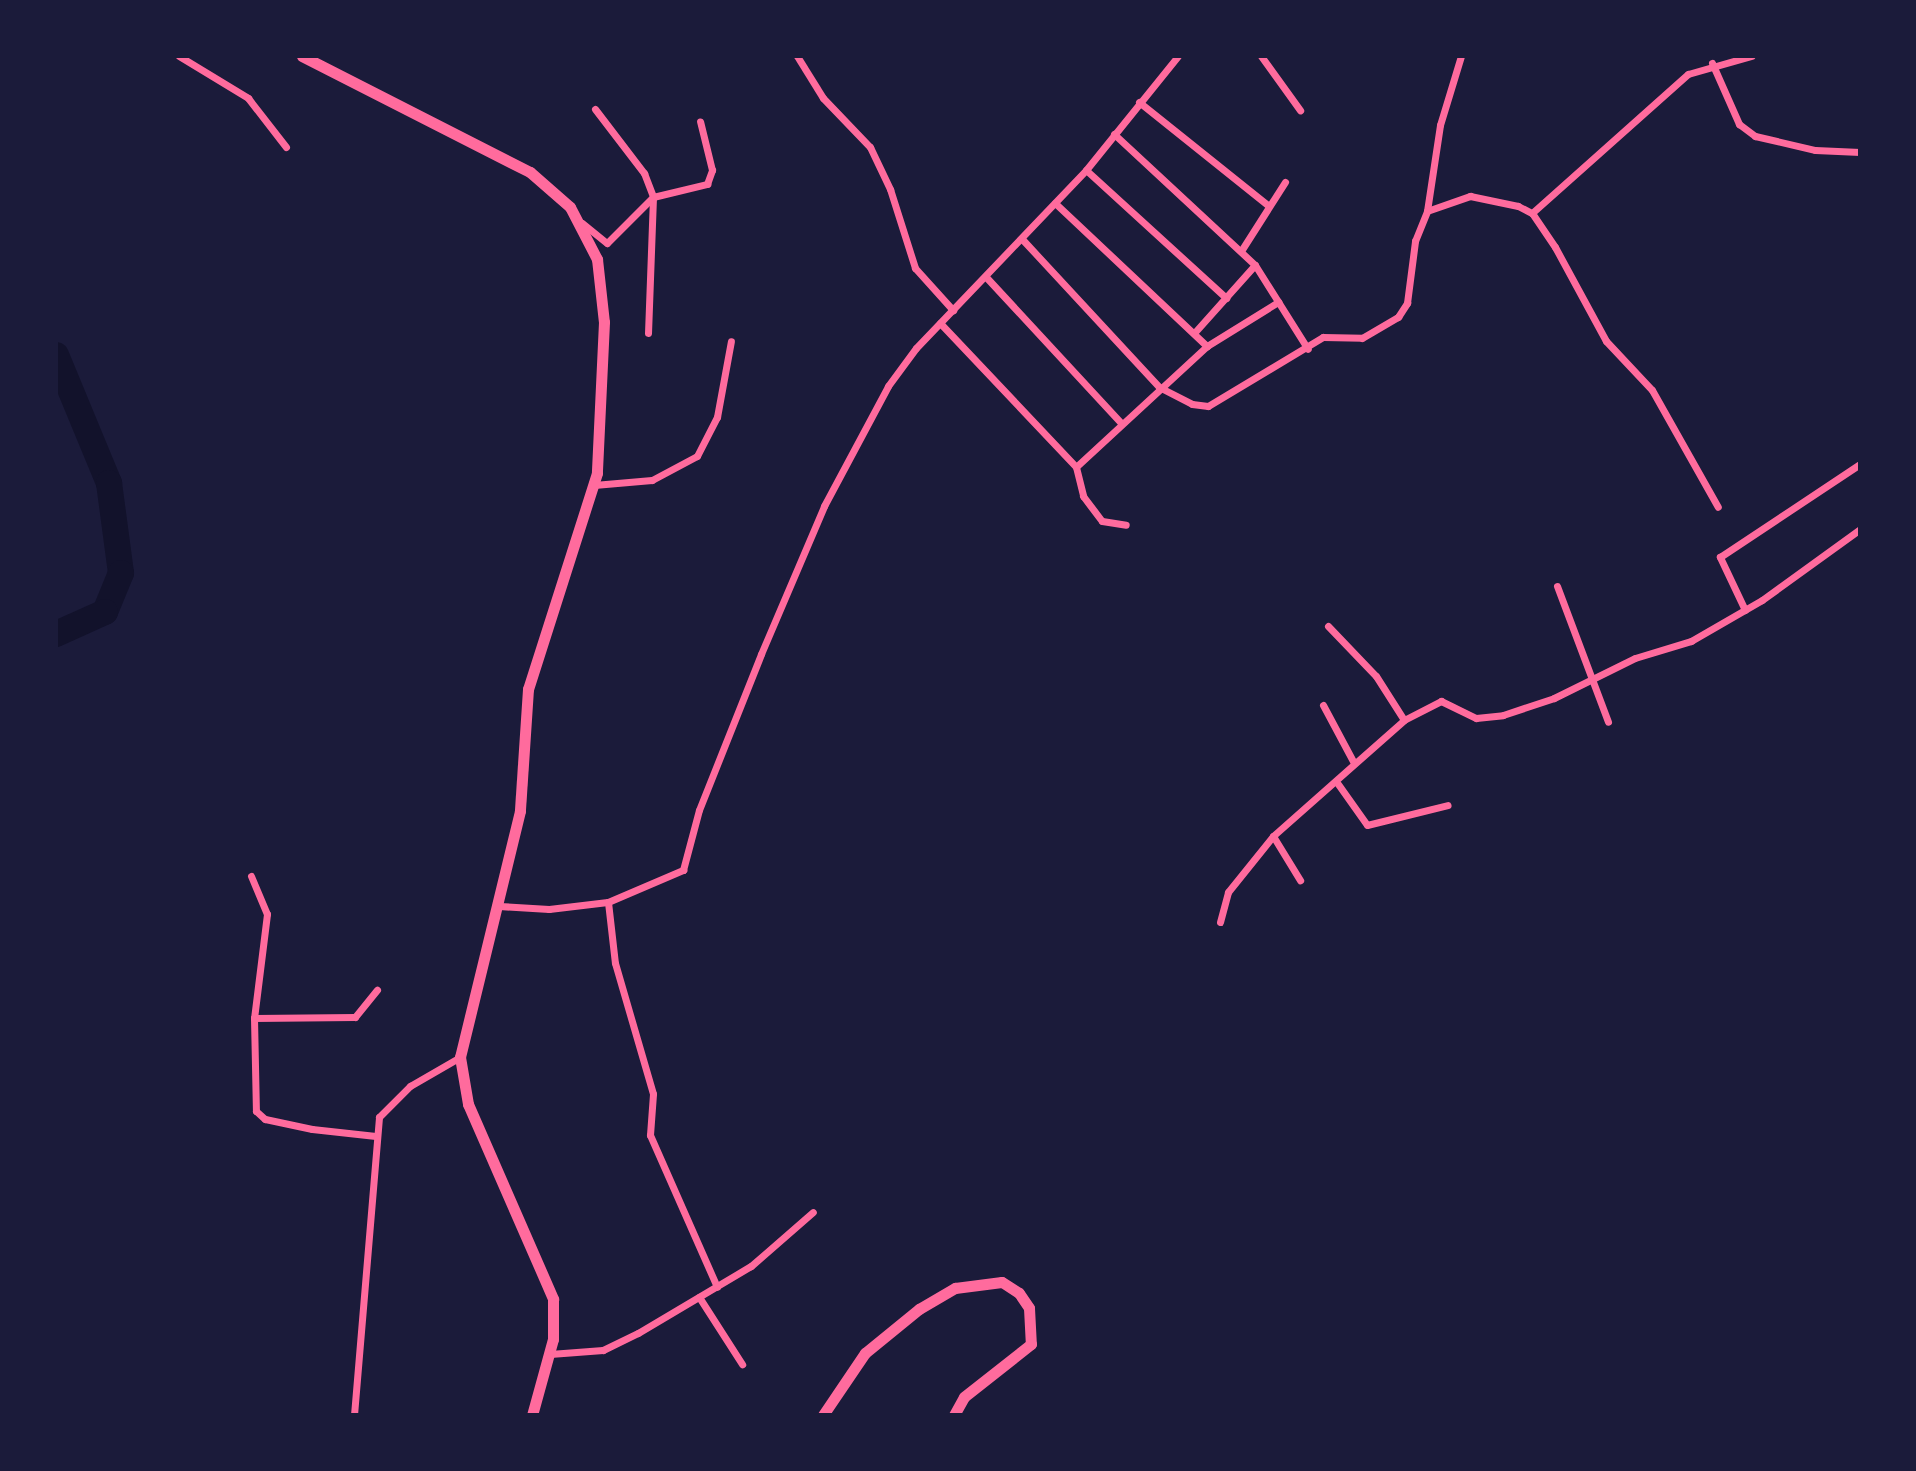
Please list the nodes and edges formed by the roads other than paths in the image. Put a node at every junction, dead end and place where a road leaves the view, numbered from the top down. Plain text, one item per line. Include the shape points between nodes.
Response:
1 (179, 56) edge
2 (302, 56) edge
3 (797, 56) edge
4 (1178, 56) edge
5 (1261, 56) edge
6 (1461, 56) edge
7 (1751, 56) edge
8 (1712, 63) junction
9 (1139, 102) junction
10 (595, 109) dead end
11 (1300, 110) dead end
12 (700, 121) dead end
13 (1114, 134) junction
14 (286, 147) dead end
15 (1860, 152) edge
16 (1086, 170) junction
17 (1285, 182) dead end
18 (653, 197) junction
19 (1055, 203) junction
20 (1269, 206) junction
21 (1427, 211) junction
22 (1532, 213) junction
23 (582, 223) junction
24 (1022, 239) junction
25 (1241, 251) junction
26 (1255, 265) junction
27 (986, 277) junction
28 (1226, 298) junction
29 (1278, 302) junction
30 (953, 310) junction
31 (940, 323) junction
32 (1195, 332) junction
33 (648, 333) dead end
34 (731, 341) dead end
35 (1207, 346) junction
36 (1308, 349) junction
37 (1159, 387) junction
38 (1121, 423) junction
39 (1860, 464) edge
40 (1076, 467) junction
41 (594, 485) junction
42 (1718, 507) dead end
43 (1126, 525) dead end
44 (1860, 529) edge
45 (1557, 586) dead end
46 (1745, 610) junction
47 (1328, 626) dead end
48 (1594, 680) junction
49 (1323, 705) dead end
50 (1404, 720) junction
51 (1608, 722) dead end
52 (1354, 763) junction
53 (1338, 784) junction
54 (1448, 805) dead end
55 (1273, 836) junction
56 (251, 876) dead end
57 (1300, 880) dead end
58 (608, 902) junction
59 (499, 906) junction
60 (1220, 922) dead end
61 (377, 990) dead end
62 (254, 1018) junction
63 (460, 1057) junction
64 (376, 1136) junction
65 (813, 1212) dead end
66 (717, 1287) junction
67 (699, 1297) junction
68 (550, 1354) junction
69 (742, 1364) dead end
70 (354, 1415) edge
71 (532, 1415) edge
72 (823, 1415) edge
73 (954, 1415) edge

1 - 14 street via 248,98
2 - 23 main road via 530,172
3 - 30 street via 823,98 870,147 890,189 915,268
4 - 9 street
5 - 11 street
6 - 21 street via 1440,125
7 - 8 street
8 - 15 street via 1739,124 1755,136 1815,150
8 - 22 street via 1666,89
9 - 13 street
9 - 20 street
10 - 18 street via 644,173
12 - 18 street via 711,178 701,187
13 - 16 street
13 - 25 street
16 - 19 street
16 - 28 street
17 - 20 street
18 - 23 street via 607,243
18 - 33 street
19 - 24 street
19 - 32 street
20 - 25 street
21 - 22 street via 1470,196
21 - 36 street via 1415,241 1407,303 1398,317 1362,338 1330,335
22 - 42 street via 1563,261 1588,315 1652,390
23 - 41 main road via 597,259 603,300
24 - 27 street
24 - 37 street
25 - 26 street
26 - 28 street
26 - 29 street
27 - 30 street
27 - 38 street
28 - 32 street
29 - 35 street
29 - 36 street
30 - 31 street
31 - 40 street
31 - 58 street via 888,386 824,506 699,810 686,866 675,876
32 - 35 street
34 - 41 street via 717,417 697,456 652,480
35 - 37 street
36 - 37 street via 1208,406
37 - 38 street
38 - 40 street
39 - 46 street via 1720,557
40 - 43 street via 1088,505 1110,526
41 - 59 main road via 528,689 522,802
44 - 46 street
45 - 48 street
46 - 48 street via 1691,641 1635,658
47 - 50 street via 1376,676
48 - 50 street via 1503,715 1476,718 1441,701
48 - 51 street
49 - 52 street
50 - 52 street
52 - 53 street
53 - 54 street via 1367,825
53 - 55 street
55 - 57 street
55 - 60 street via 1228,892
56 - 62 street via 267,914
58 - 59 street via 549,909
58 - 66 street via 615,963 653,1094 650,1135
59 - 63 main road
61 - 62 street via 355,1017
62 - 64 street via 258,1114 327,1133
63 - 64 street via 387,1105
63 - 68 main road via 468,1104 550,1284 555,1311
64 - 70 street
65 - 66 street via 751,1266
66 - 67 street
67 - 68 street via 603,1350
67 - 69 street
68 - 71 main road
72 - 73 main road via 865,1353 919,1309 973,1283 1002,1282 1029,1308 1031,1344 964,1397

